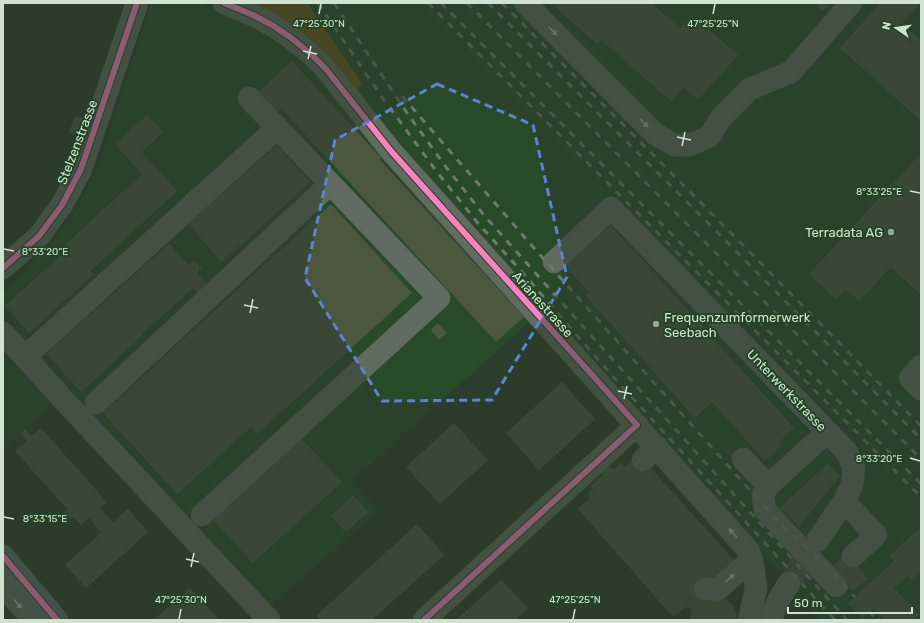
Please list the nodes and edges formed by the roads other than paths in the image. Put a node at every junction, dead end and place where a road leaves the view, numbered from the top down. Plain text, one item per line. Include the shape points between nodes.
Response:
1 (137, 3) edge
2 (224, 3) edge
3 (525, 3) edge
4 (851, 3) edge
5 (249, 98) dead end
6 (277, 128) junction
7 (330, 184) junction
8 (554, 262) dead end
9 (3, 268) edge
10 (3, 333) edge
11 (24, 357) junction
12 (96, 403) dead end
13 (637, 425) junction
14 (827, 432) junction
15 (743, 459) dead end
16 (768, 486) junction
17 (844, 501) junction
18 (202, 515) dead end
19 (817, 541) tunnel mouth
20 (3, 556) edge
21 (853, 556) dead end
22 (752, 559) junction
23 (789, 583) tunnel mouth
24 (836, 586) dead end
25 (3, 587) edge
26 (706, 589) dead end
27 (49, 620) edge
28 (268, 620) edge
29 (424, 620) edge
30 (749, 620) edge
31 (772, 620) edge

1 - 9 street, Stelzenstrasse via 83,162 62,205 39,236
2 - 13 street, Arianestrasse via 272,25 290,37 326,69 391,151
3 -> 4 street via 654,134 674,145 690,146 710,136 720,119 750,89 791,72
5 - 6 street
6 - 7 street
6 - 11 street
7 - 12 street
7 - 18 street via 439,298
8 - 14 street, Unterwerkstrasse via 611,208
10 - 11 street
11 - 28 street
22 -> 13 street, Arianestrasse via 748,550 650,454
13 - 29 street
14 - 16 street
14 - 17 street, Unterwerkstrasse via 846,450 854,466 852,485
15 - 16 street
16 - 24 street via 763,494 765,510
17 - 19 street, Unterwerkstrasse
17 - 21 street via 876,535
20 - 27 main road
26 -> 22 street via 717,590
22 - 30 street via 756,588
23 - 31 street
25 -> 27 street

